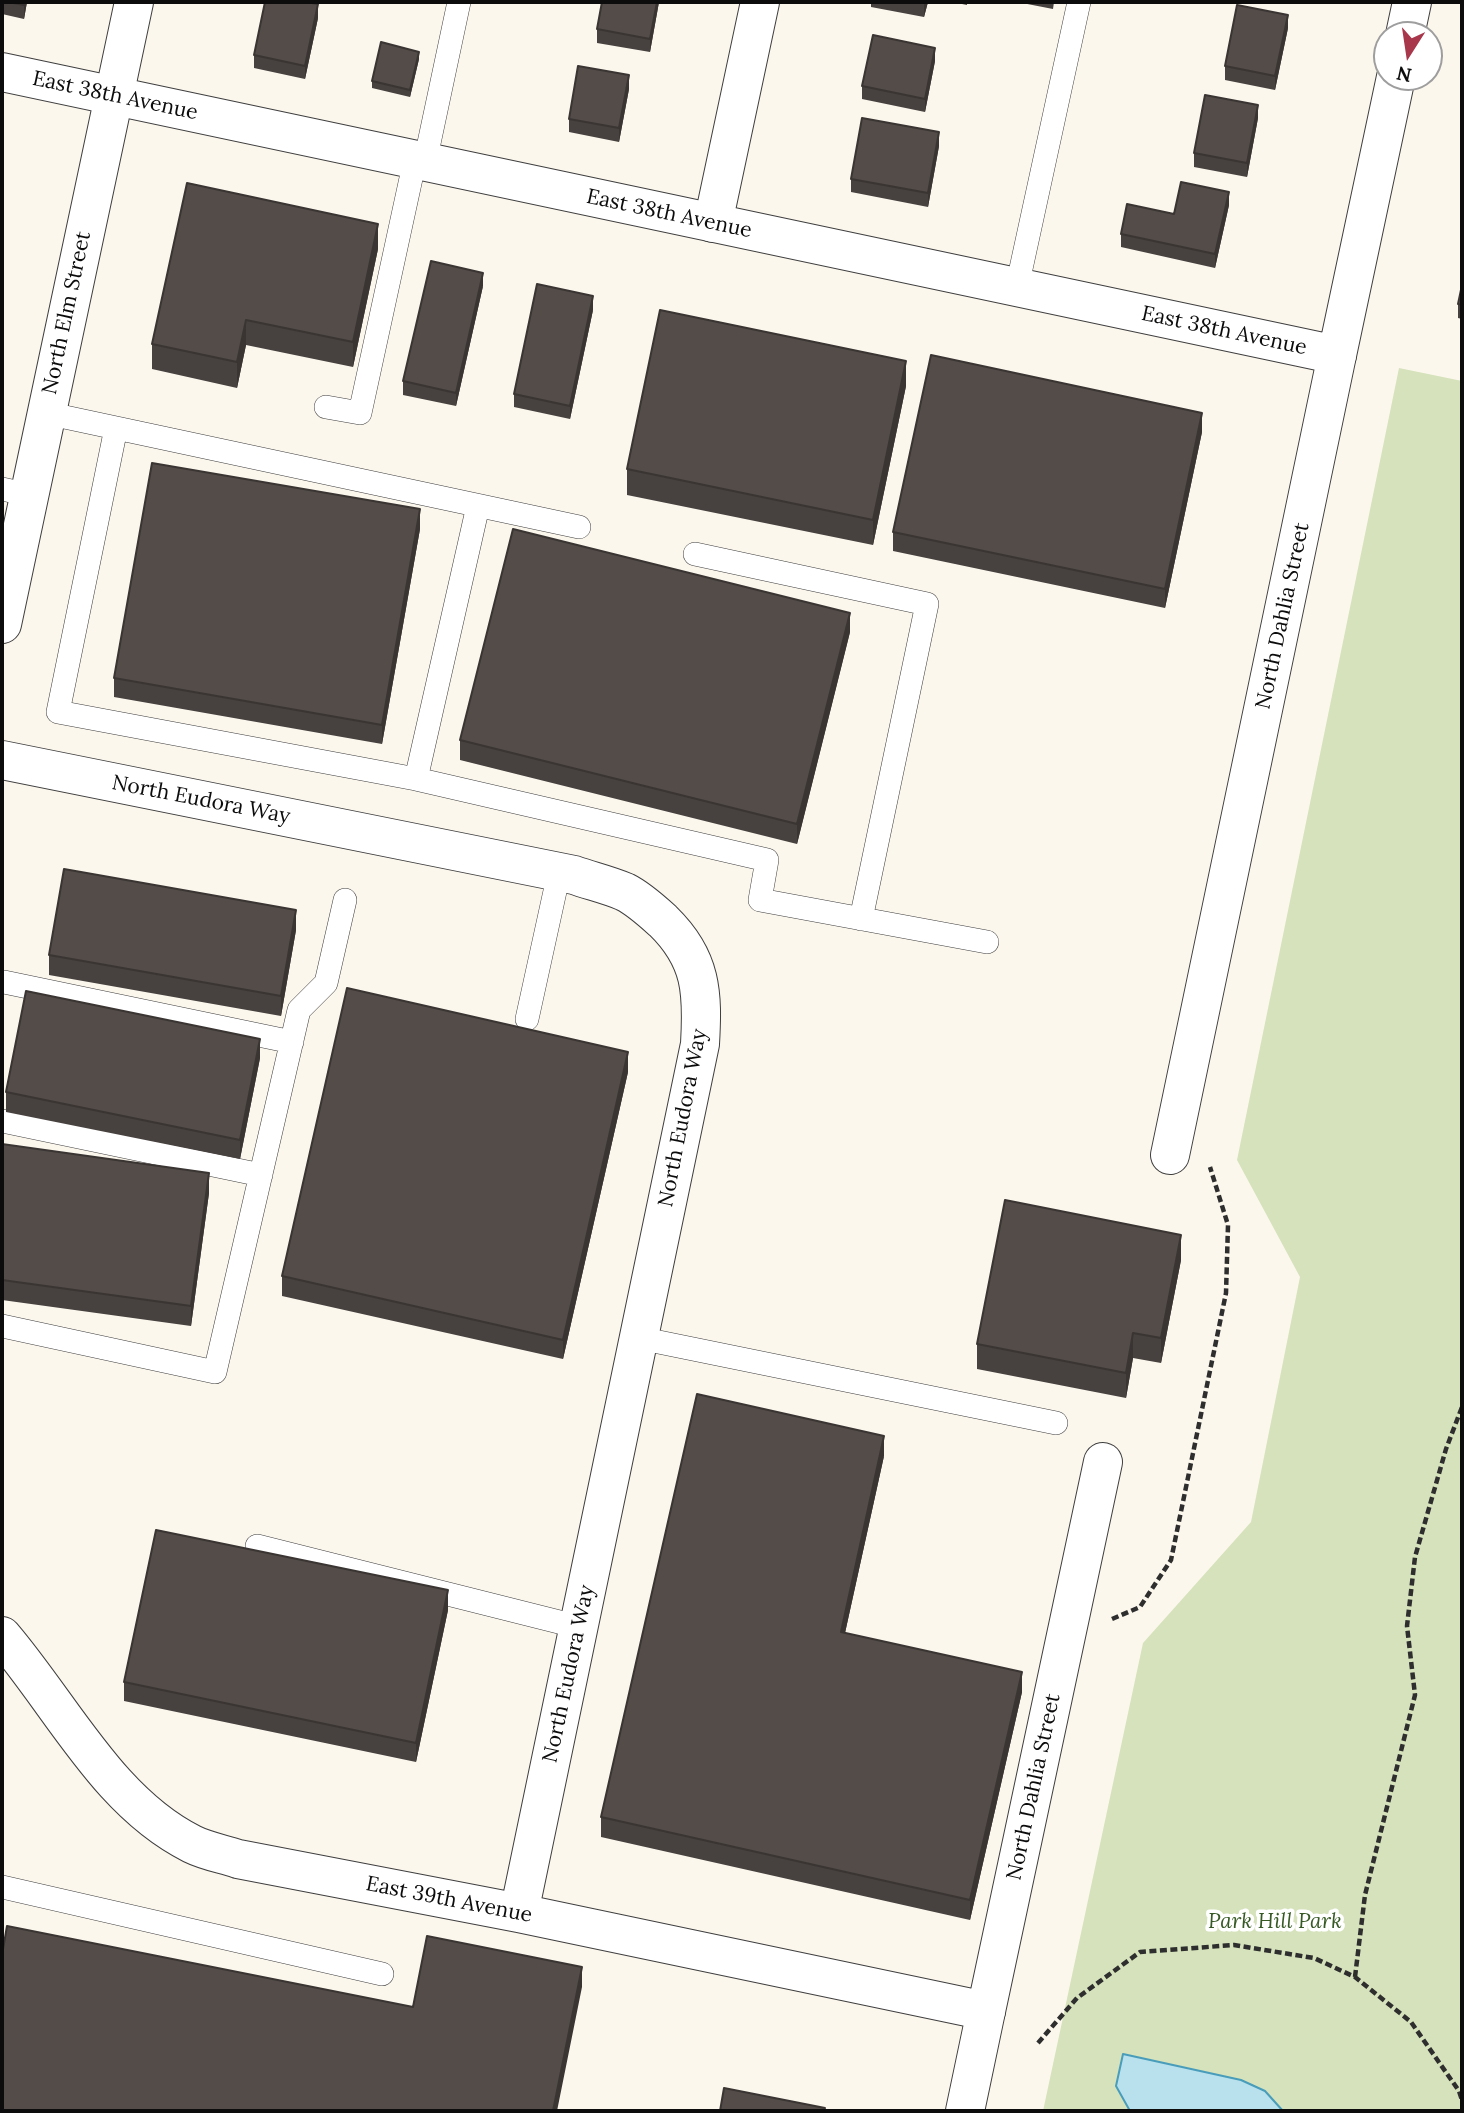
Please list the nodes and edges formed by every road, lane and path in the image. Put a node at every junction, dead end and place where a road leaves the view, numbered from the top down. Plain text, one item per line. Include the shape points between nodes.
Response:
1 (134, 2) edge
2 (459, 2) edge
3 (760, 2) edge
4 (1079, 2) edge
5 (1412, 2) edge
6 (1408, 21) edge
7 (2, 72) edge
8 (1393, 91) edge
9 (113, 95) junction
10 (420, 161) junction
11 (713, 223) junction
12 (1017, 287) junction
13 (1337, 355) junction
14 (326, 407) dead end
15 (46, 413) junction
16 (117, 428) junction
17 (15, 492) edge
18 (478, 506) junction
19 (579, 527) dead end
20 (695, 554) dead end
21 (2, 624) edge
22 (2, 760) edge
23 (416, 779) junction
24 (559, 873) junction
25 (345, 900) dead end
26 (861, 919) junction
27 (987, 942) dead end
28 (4, 982) edge
29 (527, 1018) dead end
30 (292, 1042) junction
31 (2, 1121) edge
32 (1170, 1154) dead end
33 (1208, 1162) dead end
34 (261, 1175) junction
35 (2, 1326) edge
36 (639, 1338) junction
37 (1462, 1407) edge
38 (1056, 1423) dead end
39 (1103, 1462) dead end
40 (257, 1546) dead end
41 (579, 1627) junction
42 (2, 1636) edge
43 (1066, 1639) junction
44 (2, 1887) edge
45 (519, 1913) junction
46 (382, 1975) dead end
47 (1355, 1977) junction
48 (986, 2011) junction
49 (1038, 2043) dead end
50 (1462, 2100) edge
51 (965, 2111) edge

1 - 9 street, North Elm Street
2 - 10 lane
3 - 11 street
4 - 12 lane
5 - 6 street
7 - 9 street, East 38th Avenue
8 - 13 street, North Dahlia Street
9 - 10 street, East 38th Avenue
9 - 15 street, North Elm Street
10 - 11 street, East 38th Avenue
10 - 14 lane via 360,413
11 - 12 street, East 38th Avenue
12 - 13 street, East 38th Avenue
13 - 32 street, North Dahlia Street
15 - 16 lane
15 - 17 street, North Elm Street
16 - 18 lane
16 - 23 lane via 58,712
17 - 21 street, North Elm Street
18 - 19 lane
18 - 23 lane
20 - 26 lane via 927,604
22 - 24 street, North Eudora Way
23 - 26 lane via 767,860 760,900
24 - 29 lane
24 - 36 street, North Eudora Way via 627,893 676,934 695,963 702,1007 700,1044
25 - 30 lane via 326,983 299,1010
26 - 27 lane
28 - 30 lane
30 - 34 lane
31 - 34 lane
33 - 43 path via 1228,1226 1226,1293 1171,1560 1140,1607
34 - 35 lane via 215,1372
36 - 38 lane
36 - 41 street, North Eudora Way
37 - 47 path via 1415,1557 1407,1626 1415,1695 1365,1895
39 - 43 street, North Dahlia Street
40 - 41 lane
41 - 45 street, North Eudora Way
42 - 45 street, East 39th Avenue via 116,1787 151,1819 193,1845 238,1858
43 - 48 street, North Dahlia Street
44 - 46 lane
45 - 48 street, East 39th Avenue
47 - 49 path via 1314,1958 1234,1945 1140,1952 1077,1998
47 - 50 path via 1411,2022
48 - 51 street, North Dahlia Street

